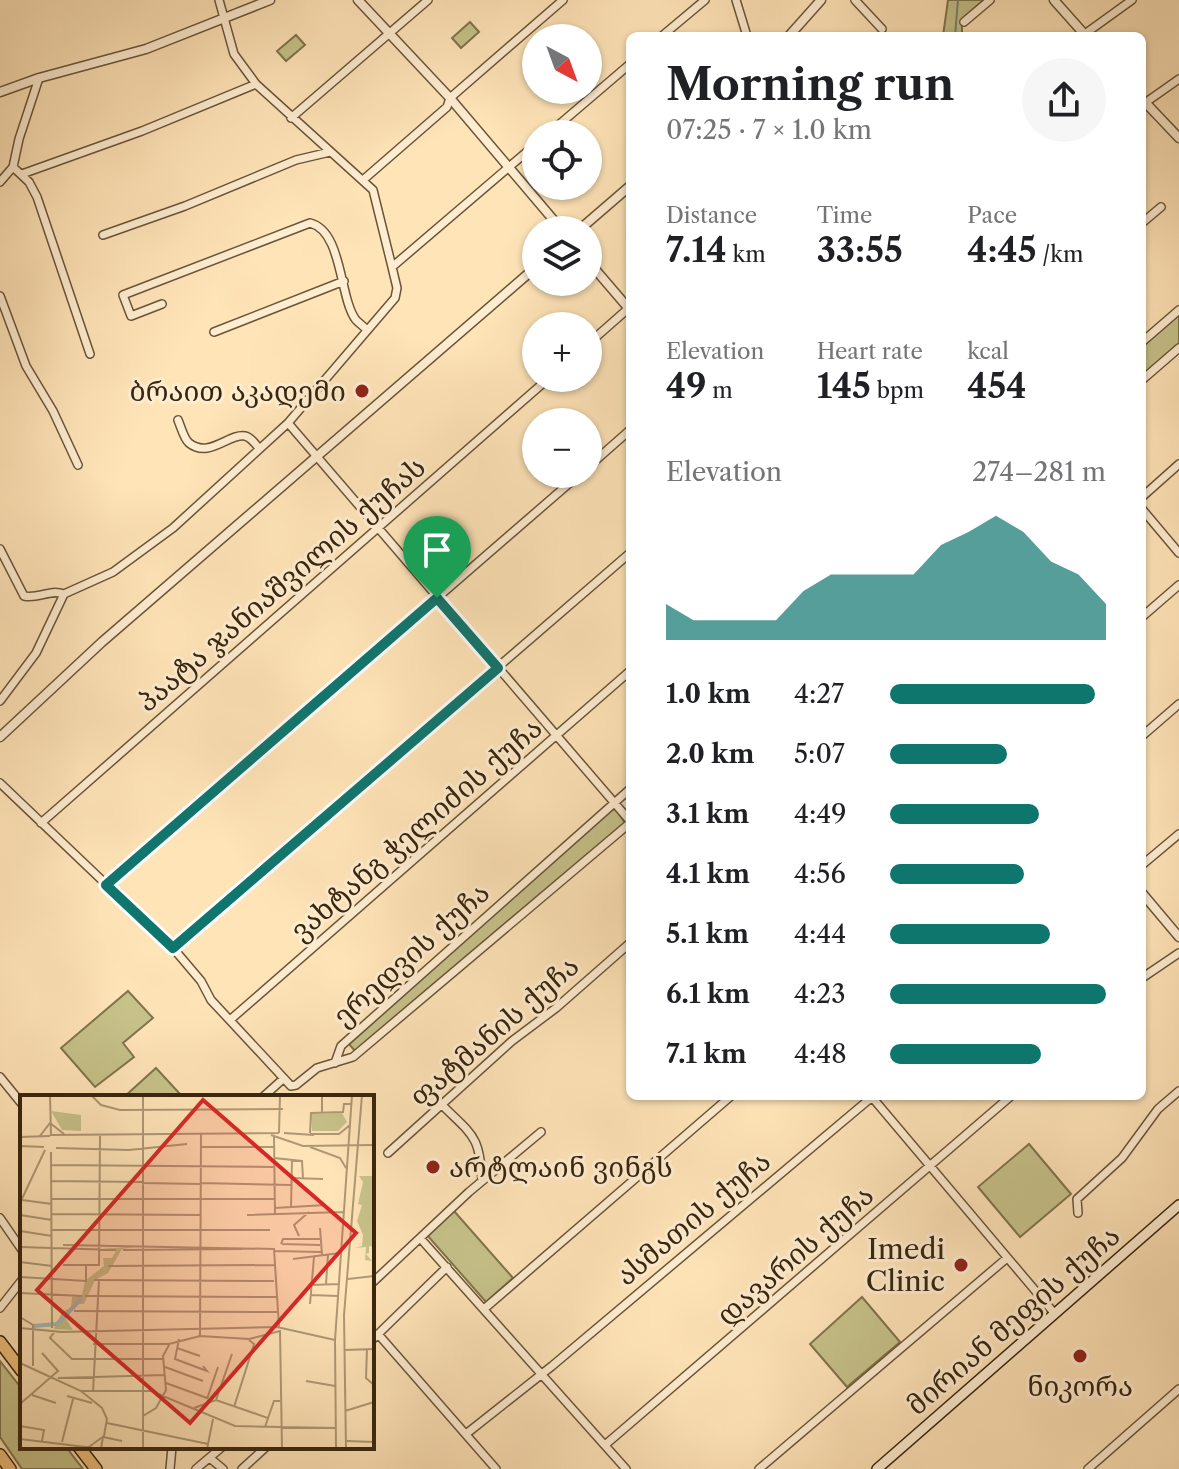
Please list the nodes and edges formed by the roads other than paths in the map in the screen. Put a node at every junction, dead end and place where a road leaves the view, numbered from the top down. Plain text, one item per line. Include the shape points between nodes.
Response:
1 (219, 0) edge
2 (270, 0) edge
3 (358, 0) edge
4 (428, 0) edge
5 (563, 0) edge
6 (705, 0) edge
7 (736, 0) edge
8 (821, 0) edge
9 (855, 0) edge
10 (990, 0) edge
11 (1054, 0) edge
12 (1132, 0) edge
13 (226, 20) junction
14 (964, 22) dead end
15 (882, 29) dead end
16 (667, 32) edge
17 (746, 32) edge
18 (793, 32) edge
19 (1081, 32) edge
20 (1088, 32) edge
21 (388, 35) junction
22 (626, 67) edge
23 (39, 78) junction
24 (1179, 79) edge
25 (256, 84) junction
26 (0, 92) edge
27 (450, 98) junction
28 (1146, 100) edge
29 (1146, 105) edge
30 (291, 118) junction
31 (564, 120) edge
32 (1179, 138) edge
33 (330, 152) junction
34 (522, 156) edge
35 (13, 167) junction
36 (509, 167) junction
37 (22, 174) junction
38 (363, 180) junction
39 (0, 182) edge
40 (626, 189) edge
41 (1161, 207) dead end
42 (550, 216) edge
43 (595, 216) edge
44 (1146, 220) edge
45 (103, 235) dead end
46 (392, 267) junction
47 (602, 277) edge
48 (522, 279) edge
49 (344, 281) junction
50 (0, 296) edge
51 (162, 304) dead end
52 (626, 304) edge
53 (1179, 310) edge
54 (626, 311) edge
55 (366, 329) junction
56 (214, 332) dead end
57 (602, 332) edge
58 (1146, 339) edge
59 (1179, 348) edge
60 (90, 354) dead end
61 (1146, 377) edge
62 (533, 392) edge
63 (178, 420) dead end
64 (288, 423) junction
65 (626, 434) edge
66 (259, 448) junction
67 (602, 455) edge
68 (316, 458) junction
69 (1179, 464) edge
70 (78, 465) dead end
71 (564, 488) edge
72 (1146, 493) edge
73 (1146, 514) edge
74 (377, 529) junction
75 (0, 549) edge
76 (1179, 553) edge
77 (626, 556) edge
78 (1179, 585) edge
79 (64, 594) junction
80 (437, 598) junction
81 (1146, 614) edge
82 (498, 668) junction
83 (626, 674) edge
84 (0, 701) edge
85 (1179, 704) edge
86 (1146, 733) edge
87 (556, 735) junction
88 (0, 737) edge
89 (0, 783) edge
90 (626, 792) edge
91 (614, 803) junction
92 (626, 817) edge
93 (41, 823) junction
94 (626, 825) edge
95 (1179, 834) edge
96 (1146, 862) edge
97 (106, 885) junction
98 (1146, 898) edge
99 (1179, 937) edge
100 (626, 947) edge
101 (173, 948) junction
102 (1179, 953) edge
103 (1146, 975) edge
104 (230, 1020) junction
105 (335, 1063) junction
106 (0, 1077) edge
107 (283, 1079) junction
108 (1179, 1091) edge
109 (265, 1095) edge
110 (726, 1100) edge
111 (866, 1100) edge
112 (874, 1100) edge
113 (1006, 1100) edge
114 (20, 1102) edge
115 (442, 1105) junction
116 (541, 1132) dead end
117 (388, 1153) dead end
118 (929, 1167) junction
119 (482, 1181) junction
120 (1179, 1205) edge
121 (1078, 1213) dead end
122 (0, 1218) edge
123 (420, 1238) junction
124 (20, 1247) edge
125 (1007, 1258) junction
126 (447, 1267) junction
127 (374, 1281) edge
128 (20, 1283) edge
129 (0, 1308) edge
130 (484, 1309) junction
131 (1055, 1314) junction
132 (375, 1337) edge
133 (0, 1342) edge
134 (20, 1368) edge
135 (543, 1374) junction
136 (1179, 1389) edge
137 (466, 1434) junction
138 (605, 1445) junction
139 (81, 1449) edge
140 (172, 1449) edge
141 (220, 1449) edge
142 (264, 1449) edge
143 (0, 1455) edge
144 (211, 1459) junction
145 (491, 1467) edge
146 (10, 1469) edge
147 (96, 1469) edge
148 (170, 1469) edge
149 (196, 1469) edge
150 (223, 1469) edge
151 (242, 1469) edge
152 (626, 1469) edge
153 (759, 1469) edge
154 (877, 1469) edge
155 (1088, 1469) edge

1 - 13 street
2 - 13 street
3 - 21 street
4 - 21 street
5 - 27 street
6 - 16 street
7 - 17 street
8 - 18 street
9 - 15 street
10 - 14 street
11 - 19 street
12 - 20 street
13 - 23 street
13 - 25 street via 234,54
21 - 27 street
21 - 30 street
22 - 31 street
23 - 26 street
23 - 35 street
24 - 28 street
25 - 30 street
25 - 37 street
27 - 36 street
27 - 38 street via 447,107
29 - 32 street
30 - 33 street
33 - 38 street
33 - 45 street via 296,160
34 - 36 street
35 - 37 street
35 - 39 street
36 - 42 street
36 - 46 street
37 - 60 street via 37,197
38 - 46 street via 373,190
40 - 43 street
41 - 44 street
46 - 55 street via 395,298
47 - 52 street
48 - 68 street
49 - 51 street via 326,236 310,223 123,295 131,316
49 - 55 street via 355,318
49 - 56 street
50 - 70 street via 26,366
53 - 58 street
54 - 57 street
55 - 64 street
59 - 61 street
62 - 74 street, პაატა ჯანიაშვილის ქუჩას
63 - 66 street via 192,445 208,448 241,435
64 - 66 street
64 - 68 street
65 - 67 street
66 - 79 street via 162,537 113,572
68 - 74 street
68 - 88 street
69 - 72 street
71 - 80 street
73 - 76 street
74 - 80 street
74 - 93 street, პაატა ჯანიაშვილის ქუჩას
75 - 79 street via 24,596
77 - 82 street
78 - 81 street
79 - 84 street via 36,653
80 - 82 street
80 - 97 street
82 - 87 street
82 - 101 street
83 - 87 street, ვახტანგ ჭელიძის ქუჩა
85 - 86 street
87 - 91 street
87 - 104 street, ვახტანგ ჭელიძის ქუჩა
89 - 93 street
90 - 91 street, ერედვის ქუჩა
91 - 92 street
91 - 105 street, ერედვის ქუჩა via 341,1046
93 - 97 street
94 - 105 street, ერედვის ქუჩა via 353,1057
95 - 96 street
97 - 101 street
98 - 99 street
100 - 115 street, ფატმანის ქუჩა
101 - 104 street
102 - 103 street
104 - 107 street
105 - 107 street via 317,1068 296,1085
106 - 114 street
107 - 109 street
108 - 121 street via 1158,1109 1122,1158 1077,1199
110 - 130 street
111 - 135 street, ასმათის ქუჩა
112 - 118 street
113 - 118 street, დავარის ქუჩა
115 - 117 street, ფატმანის ქუჩა
115 - 119 street via 479,1147
116 - 119 street
118 - 125 street
118 - 138 street, დავარის ქუჩა
119 - 123 street
120 - 131 main road, მირიან მეფის ქუჩა
122 - 124 street
123 - 126 street
123 - 127 street
125 - 131 street
125 - 153 street
126 - 130 street
126 - 132 street
128 - 129 street
130 - 135 street
131 - 154 main road, მირიან მეფის ქუჩა
132 - 137 street
133 - 134 highway
135 - 137 street, ასმათის ქუჩა
135 - 138 street
136 - 155 street
137 - 145 street
138 - 152 street
139 - 147 highway
140 - 148 street
141 - 144 street
142 - 151 street
143 - 146 highway
144 - 149 street
144 - 150 street

